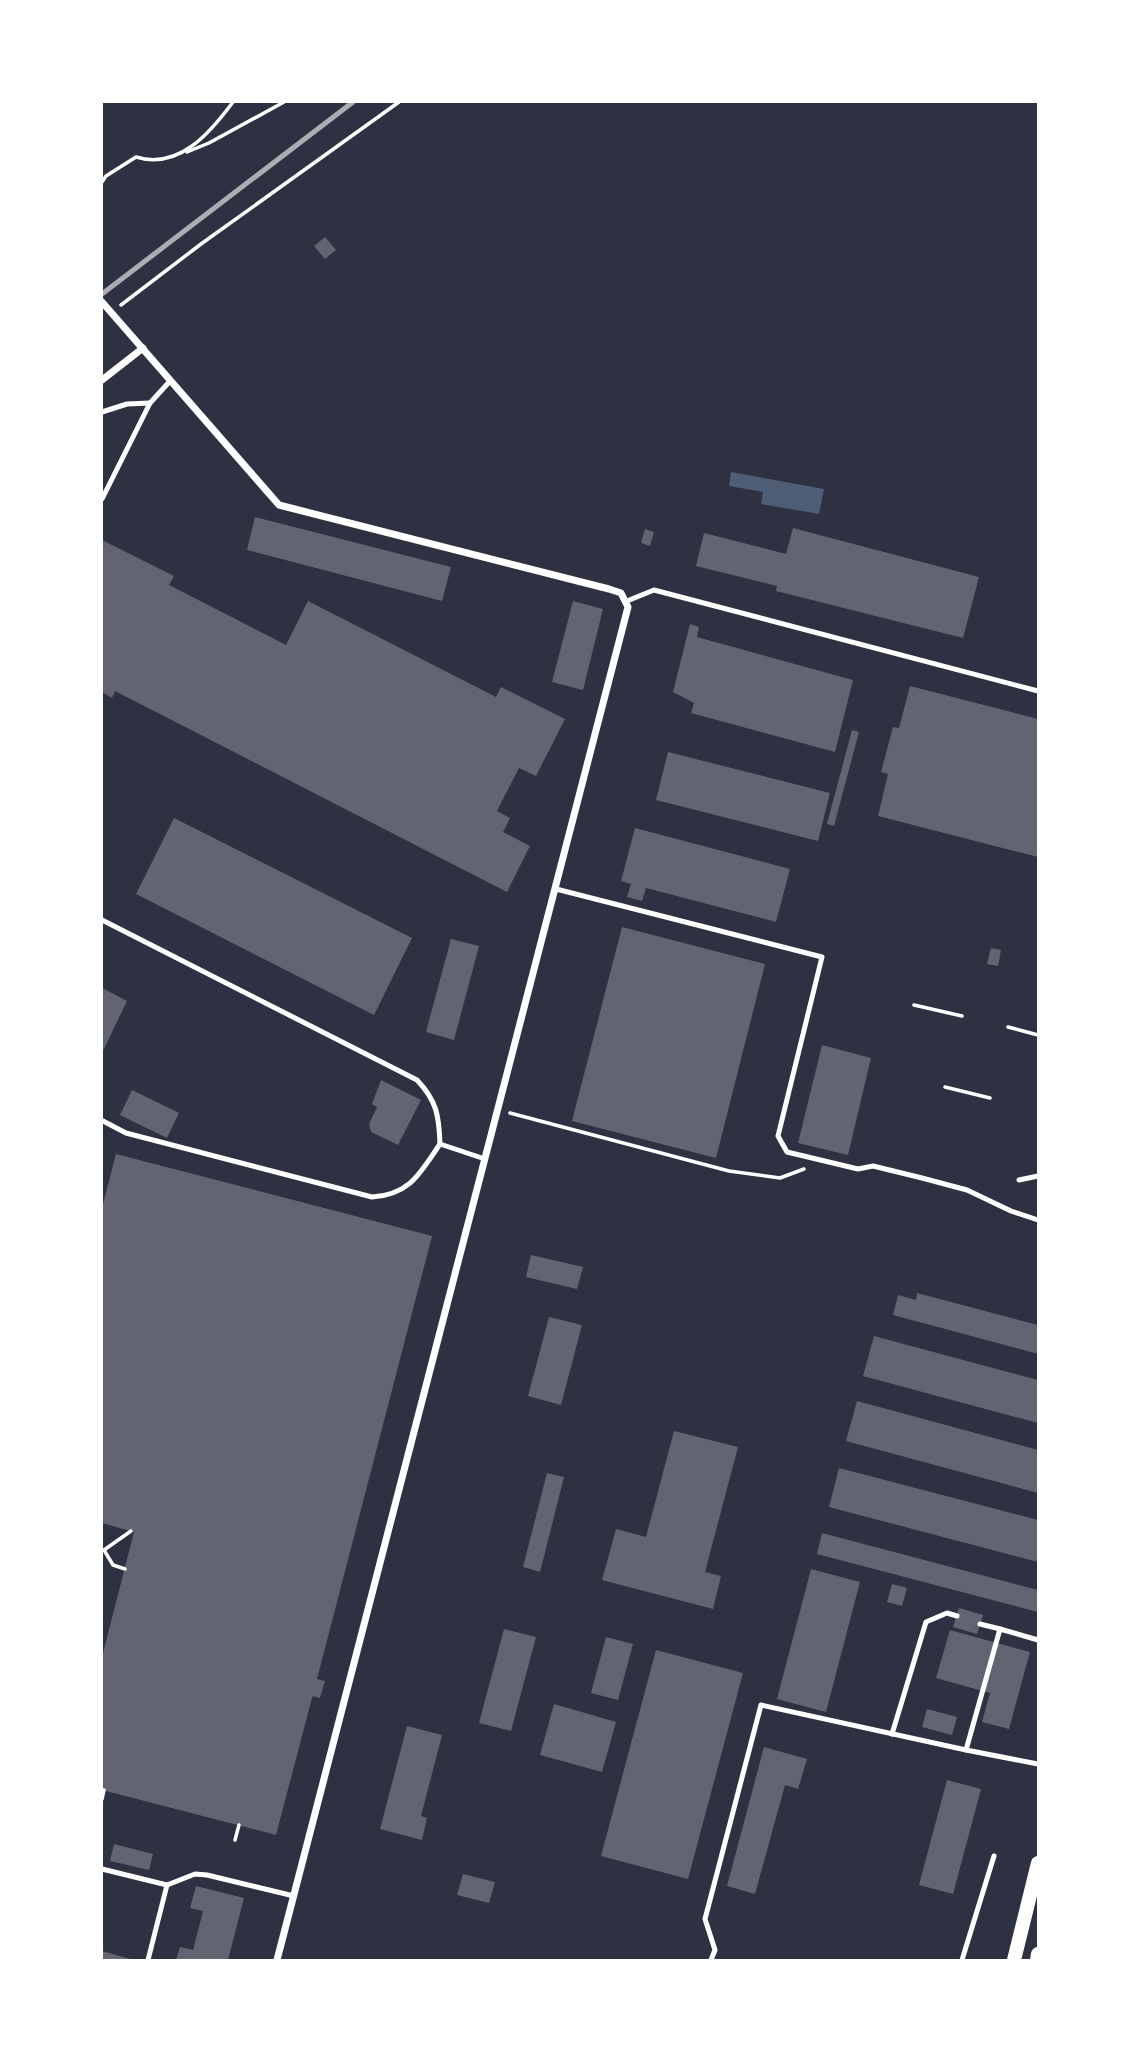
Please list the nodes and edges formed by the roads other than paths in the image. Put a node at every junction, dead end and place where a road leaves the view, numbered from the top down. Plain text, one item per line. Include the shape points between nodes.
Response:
1 (102, 302) edge
2 (144, 348) junction
3 (102, 380) edge
4 (171, 380) junction
5 (150, 403) junction
6 (102, 412) edge
7 (102, 499) edge
8 (626, 601) junction
9 (1038, 691) edge
10 (556, 889) junction
11 (102, 920) edge
12 (103, 1121) edge
13 (440, 1144) junction
14 (485, 1159) junction
15 (1038, 1176) edge
16 (1019, 1180) dead end
17 (1038, 1220) edge
18 (957, 1616) dead end
19 (980, 1623) dead end
20 (1000, 1629) junction
21 (1038, 1640) edge
22 (892, 1734) junction
23 (966, 1750) junction
24 (1038, 1764) edge
25 (994, 1856) dead end
26 (1038, 1863) edge
27 (102, 1869) edge
28 (167, 1885) junction
29 (294, 1896) junction
30 (1038, 1954) edge
31 (148, 1961) edge
32 (277, 1961) edge
33 (711, 1961) edge
34 (962, 1961) edge
35 (1014, 1961) edge
36 (1037, 1961) edge

1 - 2 street
2 - 3 street
2 - 4 street
4 - 5 lane
4 - 8 street via 279,505 609,589 621,593
5 - 6 lane
5 - 7 lane
8 - 9 lane via 654,590
8 - 10 street via 628,614
10 - 14 street
10 - 17 lane via 822,957 778,1136 786,1152 922,1178
11 - 13 lane via 417,1080 430,1094 439,1116
12 - 13 lane via 126,1133 372,1197 391,1196 409,1185
13 - 14 lane
14 - 29 street
15 - 16 lane
18 - 22 lane via 947,1613 926,1622
19 - 20 lane
20 - 21 lane
20 - 23 lane
22 - 23 lane
22 - 33 lane via 761,1705 705,1919 715,1950
23 - 24 lane
25 - 34 lane
26 - 35 main road
27 - 28 lane
28 - 29 lane via 201,1874
28 - 31 lane
29 - 32 street
30 - 36 main road

